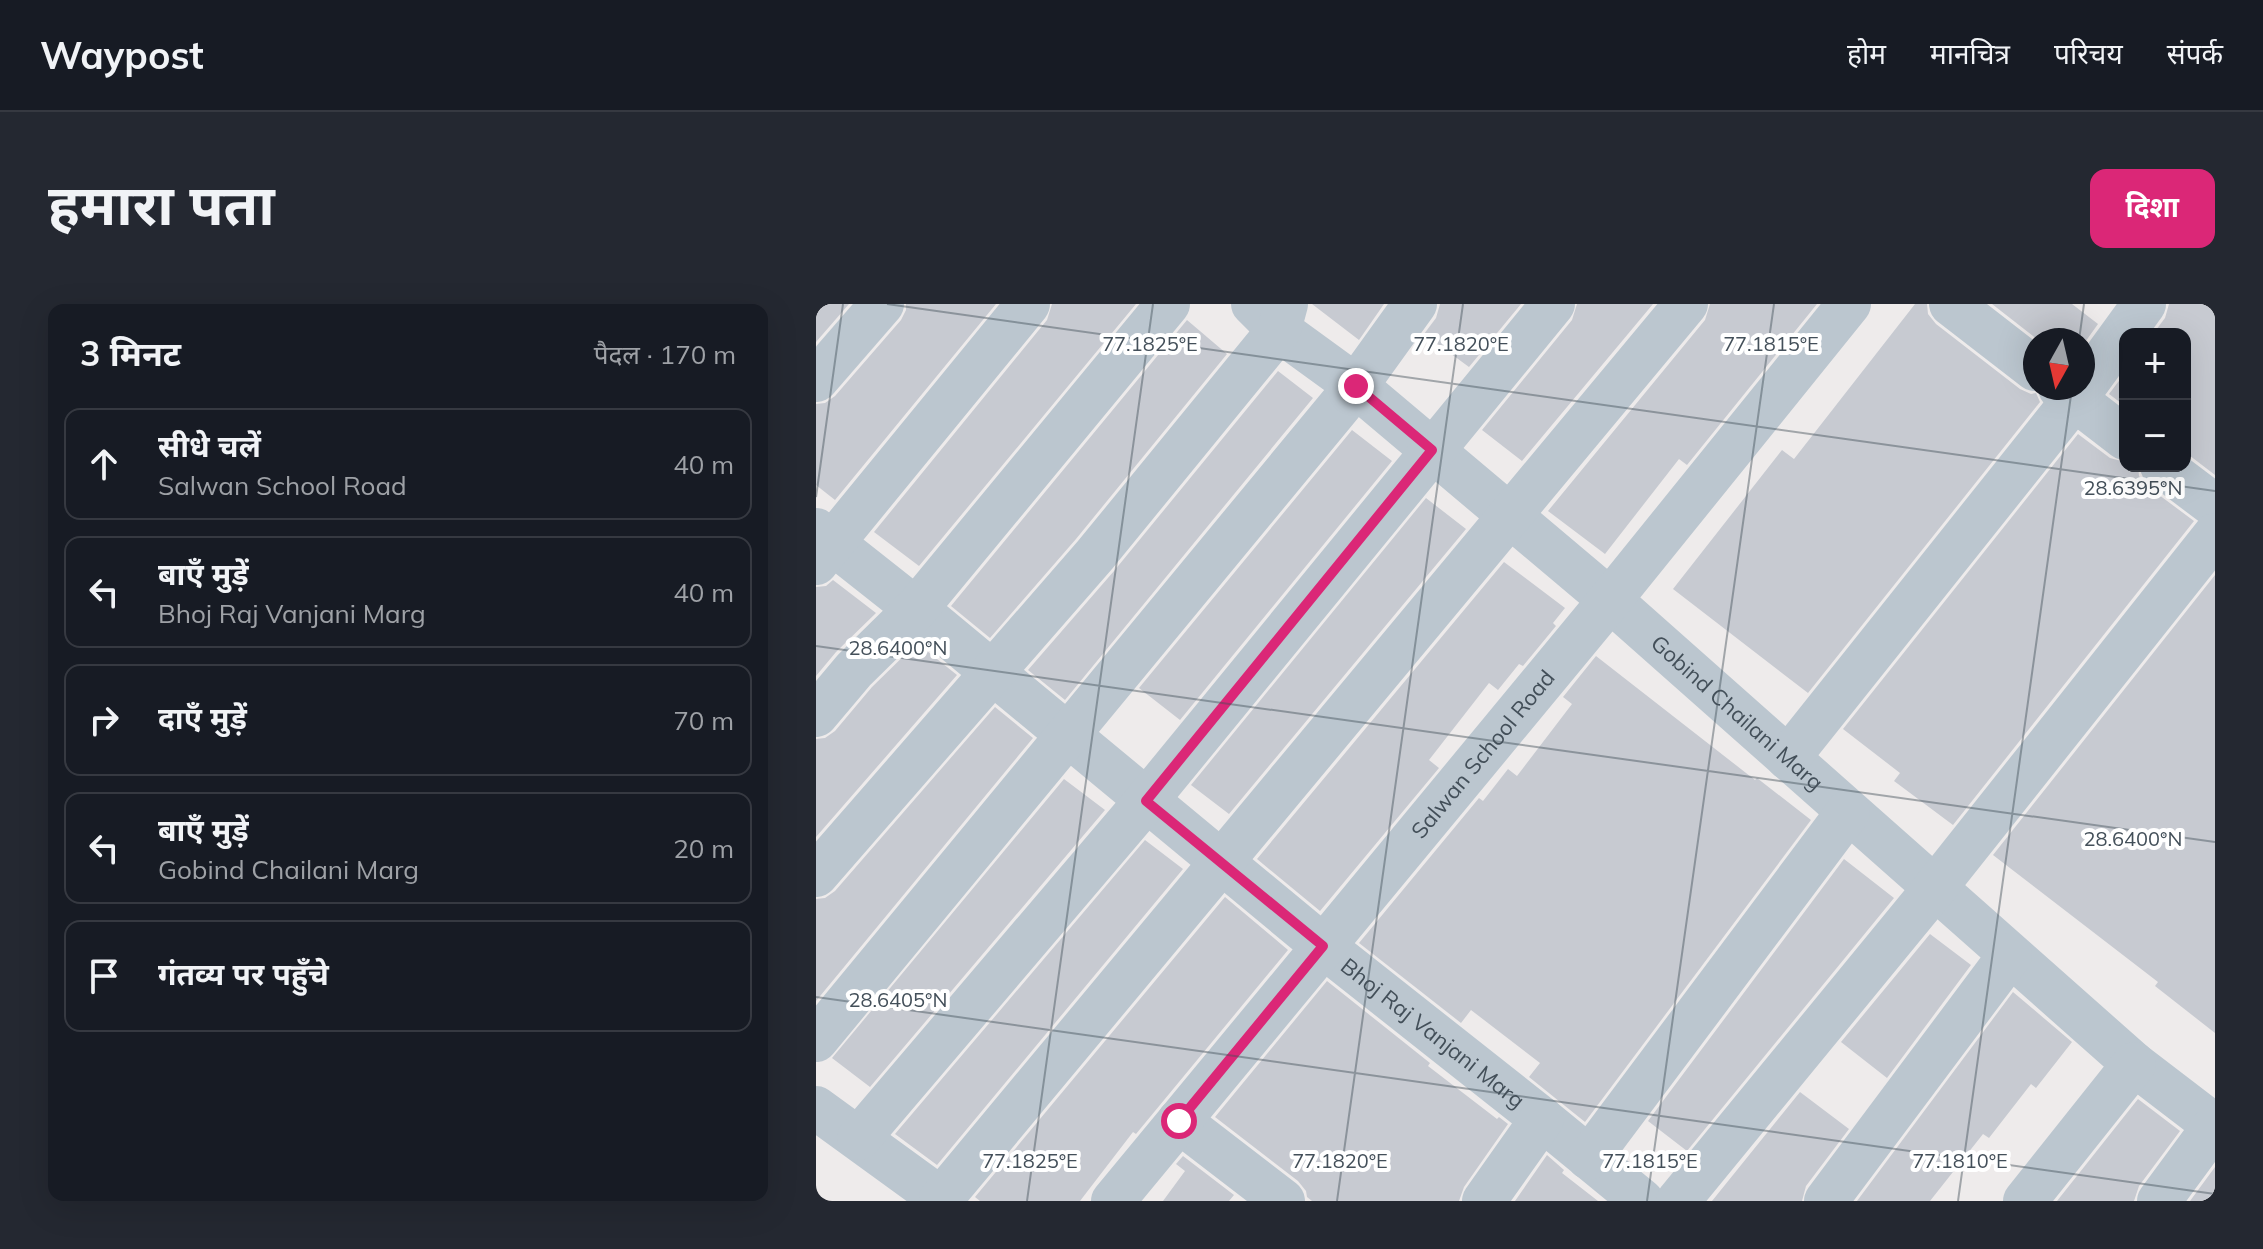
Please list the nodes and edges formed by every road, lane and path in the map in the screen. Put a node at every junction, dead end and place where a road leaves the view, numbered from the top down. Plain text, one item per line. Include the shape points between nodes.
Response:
1 (882, 304) edge
2 (1028, 304) edge
3 (1168, 304) edge
4 (1415, 304) edge
5 (1553, 304) edge
6 (1686, 304) edge
7 (1849, 304) edge
8 (1951, 304) edge
9 (2144, 304) edge
10 (1272, 313) edge
11 (2023, 360) edge
12 (2095, 366) edge
13 (816, 380) edge
14 (1356, 386) junction
15 (2068, 400) edge
16 (2085, 400) edge
17 (2119, 432) edge
18 (1432, 450) junction
19 (2170, 472) edge
20 (2215, 506) edge
21 (1510, 516) junction
22 (2215, 535) edge
23 (821, 546) edge
24 (1610, 600) junction
25 (916, 609) junction
26 (993, 673) junction
27 (816, 715) edge
28 (1067, 736) junction
29 (1788, 758) junction
30 (1146, 801) junction
31 (1848, 812) junction
32 (1222, 863) junction
33 (816, 875) edge
34 (1934, 889) junction
35 (1323, 946) junction
36 (2010, 955) junction
37 (816, 1040) edge
38 (2134, 1064) junction
39 (816, 1108) edge
40 (1542, 1119) junction
41 (1179, 1121) junction
42 (2215, 1125) edge
43 (859, 1138) junction
44 (1589, 1158) junction
45 (943, 1200) edge
46 (1114, 1201) edge
47 (1283, 1201) edge
48 (1484, 1201) edge
49 (1642, 1201) edge
50 (1678, 1201) edge
51 (1826, 1201) edge
52 (2025, 1201) edge
53 (2159, 1201) edge

1 - 13 street
2 - 23 street
3 - 25 street
4 - 14 street
5 - 18 street
6 - 21 street
7 - 24 street, Salwan School Road
8 - 11 street
9 - 12 street
10 - 14 street, Gobind Chailani Marg
10 - 26 street via 1105,543
14 - 18 street, Gobind Chailani Marg
14 - 28 street
15 - 29 street
16 - 17 street
18 - 21 street, Gobind Chailani Marg
18 - 30 street
19 - 20 street
21 - 24 street, Gobind Chailani Marg
21 - 32 street
22 - 34 street
23 - 25 street, Bhoj Raj Vanjani Marg
24 - 29 street, Gobind Chailani Marg
24 - 35 street, Salwan School Road
25 - 26 street, Bhoj Raj Vanjani Marg
25 - 27 street
26 - 28 street, Bhoj Raj Vanjani Marg
26 - 33 street
28 - 30 street, Bhoj Raj Vanjani Marg
28 - 37 street
29 - 31 street, Gobind Chailani Marg
30 - 32 street, Bhoj Raj Vanjani Marg
30 - 43 street
31 - 34 street, Gobind Chailani Marg
31 - 44 street
32 - 35 street, Bhoj Raj Vanjani Marg
32 - 45 street
34 - 36 street, Gobind Chailani Marg
34 - 50 street
35 - 40 street, Bhoj Raj Vanjani Marg
35 - 41 street, Salwan School Road
36 - 38 street, Gobind Chailani Marg
36 - 51 street
38 - 42 street, Gobind Chailani Marg
38 - 52 street
39 - 43 street
40 - 44 street, Bhoj Raj Vanjani Marg
40 - 48 street
41 - 46 street, Salwan School Road
41 - 47 street
42 - 53 street
43 - 45 street
44 - 49 street, Bhoj Raj Vanjani Marg

